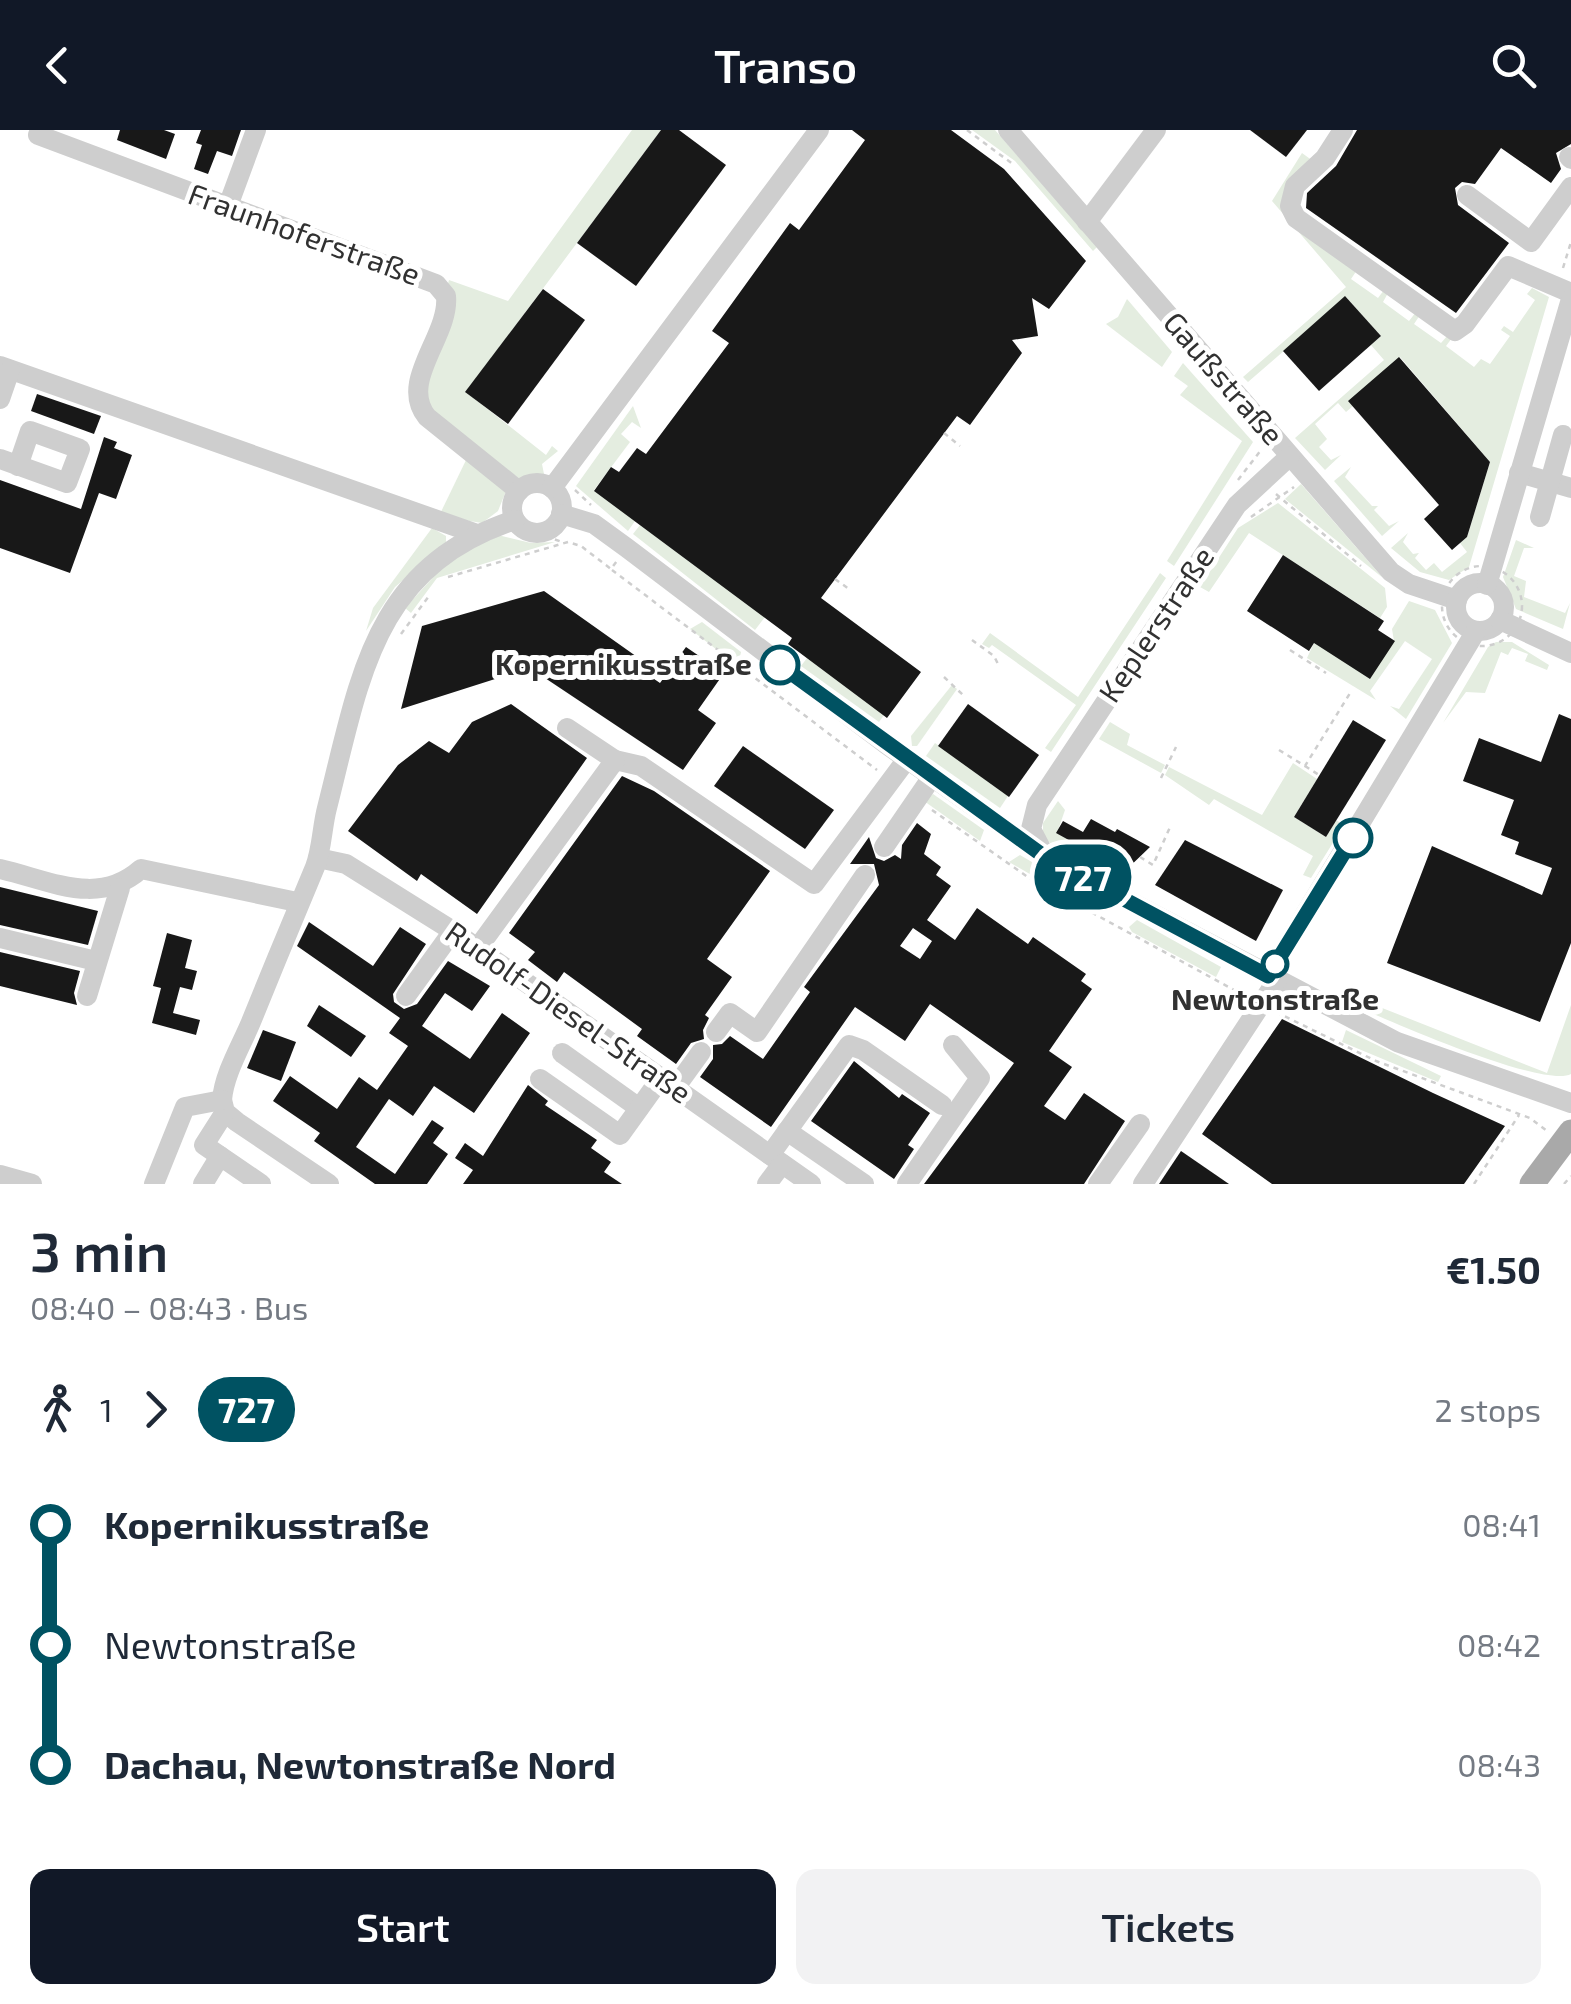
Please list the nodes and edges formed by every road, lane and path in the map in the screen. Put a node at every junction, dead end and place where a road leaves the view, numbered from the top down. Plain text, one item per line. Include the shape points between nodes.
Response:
1 (256, 130) edge
2 (818, 130) edge
3 (1008, 130) edge
4 (1156, 130) edge
5 (1343, 130) edge
6 (39, 133) edge
7 (1571, 187) edge
8 (1467, 195) dead end
9 (228, 206) junction
10 (1087, 222) junction
11 (1571, 296) edge
12 (5, 368) edge
13 (0, 399) edge
14 (944, 433) dead end
15 (1563, 434) dead end
16 (960, 446) dead end
17 (1256, 456) dead end
18 (1290, 456) junction
19 (1519, 473) junction
20 (1550, 482) junction
21 (552, 488) junction
22 (1571, 488) edge
23 (519, 491) junction
24 (1229, 491) dead end
25 (1280, 499) dead end
26 (561, 514) junction
27 (1251, 517) dead end
28 (1540, 517) dead end
29 (514, 520) junction
30 (474, 533) junction
31 (536, 533) junction
32 (563, 542) dead end
33 (1490, 576) junction
34 (835, 579) dead end
35 (849, 589) dead end
36 (1450, 598) junction
37 (1508, 623) junction
38 (972, 640) dead end
39 (1478, 646) junction
40 (1290, 650) dead end
41 (1571, 652) edge
42 (998, 664) dead end
43 (648, 670) dead end
44 (1326, 673) dead end
45 (652, 678) dead end
46 (944, 678) dead end
47 (776, 684) dead end
48 (1352, 690) dead end
49 (769, 693) dead end
50 (963, 695) dead end
51 (568, 728) dead end
52 (1176, 747) dead end
53 (1279, 750) dead end
54 (907, 759) junction
55 (615, 760) junction
56 (1305, 766) junction
57 (1319, 775) dead end
58 (932, 776) junction
59 (1160, 778) dead end
60 (1037, 805) junction
61 (981, 810) junction
62 (1171, 825) dead end
63 (884, 847) dead end
64 (1140, 856) dead end
65 (1045, 857) junction
66 (318, 858) junction
67 (0, 869) edge
68 (865, 874) dead end
69 (120, 888) junction
70 (297, 902) junction
71 (453, 932) junction
72 (0, 938) edge
73 (477, 949) junction
74 (96, 962) junction
75 (1272, 978) junction
76 (87, 996) dead end
77 (406, 996) dead end
78 (716, 1032) dead end
79 (1339, 1035) dead end
80 (1336, 1042) dead end
81 (952, 1045) dead end
82 (701, 1052) dead end
83 (562, 1053) dead end
84 (540, 1079) dead end
85 (668, 1083) junction
86 (1571, 1103) edge
87 (942, 1105) dead end
88 (224, 1106) junction
89 (640, 1108) junction
90 (1520, 1114) dead end
91 (1140, 1124) dead end
92 (788, 1131) junction
93 (1571, 1132) edge
94 (220, 1156) junction
95 (776, 1160) junction
96 (0, 1175) edge
97 (1571, 1176) edge
98 (32, 1184) edge
99 (154, 1184) edge
100 (203, 1184) edge
101 (262, 1184) edge
102 (329, 1184) edge
103 (767, 1184) edge
104 (810, 1184) edge
105 (864, 1184) edge
106 (907, 1184) edge
107 (1098, 1184) edge
108 (1142, 1184) edge
109 (1474, 1184) edge
110 (1532, 1184) edge
111 (1564, 1184) edge

1 - 9 street
2 - 21 street
3 - 10 street, Gaußstraße
4 - 10 street
5 - 11 street via 1295,186 1290,206 1296,218 1455,330 1508,266
6 - 9 street, Fraunhoferstraße
7 - 8 street via 1531,242
9 - 23 street, Fraunhoferstraße via 443,290 445,314 417,387 418,402 427,417
10 - 18 street, Gaußstraße
11 - 19 street
12 - 13 street
12 - 30 street
14 - 16 path
15 - 20 street
17 - 24 path
18 - 36 street, Gaußstraße via 1392,572
18 - 60 street, Keplerstraße via 1237,504
19 - 20 street
19 - 33 street
20 - 22 street
20 - 28 street
21 - 23 street via 535,484
21 - 26 street
23 - 29 street
25 - 27 path
26 - 31 street via 549,530
26 - 54 street via 594,524 628,548
29 - 30 street
29 - 31 street
30 - 66 street via 415,580 376,635
31 - 32 path
33 - 36 street
33 - 36 path via 1464,570 1450,583
33 - 37 street
33 - 37 path via 1510,579 1519,591 1522,606
34 - 35 path
36 - 39 street
36 - 39 path via 1444,619 1450,630
37 - 39 street via 1490,629
37 - 39 path via 1505,639
37 - 41 street
38 - 42 path
39 - 75 street via 1378,796
40 - 44 path
43 - 45 path
46 - 50 path
47 - 49 path
48 - 56 path
51 - 55 street
52 - 59 path
53 - 56 path
54 - 55 street via 814,884 641,766
54 - 58 street
55 - 73 street
56 - 57 path
58 - 61 street
58 - 63 street
60 - 61 street via 1020,816
60 - 65 street via 1031,829
61 - 65 street
62 - 64 path via 1153,865
65 - 75 street
66 - 70 street
66 - 71 street, Rudolf-Diesel-Straße via 346,864
67 - 69 street via 94,891
68 - 78 street via 757,1032 730,1013
69 - 70 street via 141,870
69 - 74 street
70 - 88 street
71 - 73 street, Rudolf-Diesel-Straße
71 - 77 street
72 - 74 street
73 - 85 street, Rudolf-Diesel-Straße
74 - 76 street
75 - 86 street via 1422,1053
75 - 108 street
79 - 80 path
81 - 106 street via 980,1078
82 - 85 street
83 - 89 street
84 - 89 street via 620,1136
85 - 89 street
85 - 95 street, Rudolf-Diesel-Straße
87 - 92 street via 849,1045
88 - 94 street via 204,1145
88 - 99 street via 185,1107
88 - 102 street
90 - 109 path
91 - 107 street
92 - 95 street
92 - 105 street
93 - 110 main road
94 - 100 street
94 - 101 street
95 - 103 street
95 - 104 street, Rudolf-Diesel-Straße
96 - 98 street
97 - 111 path

